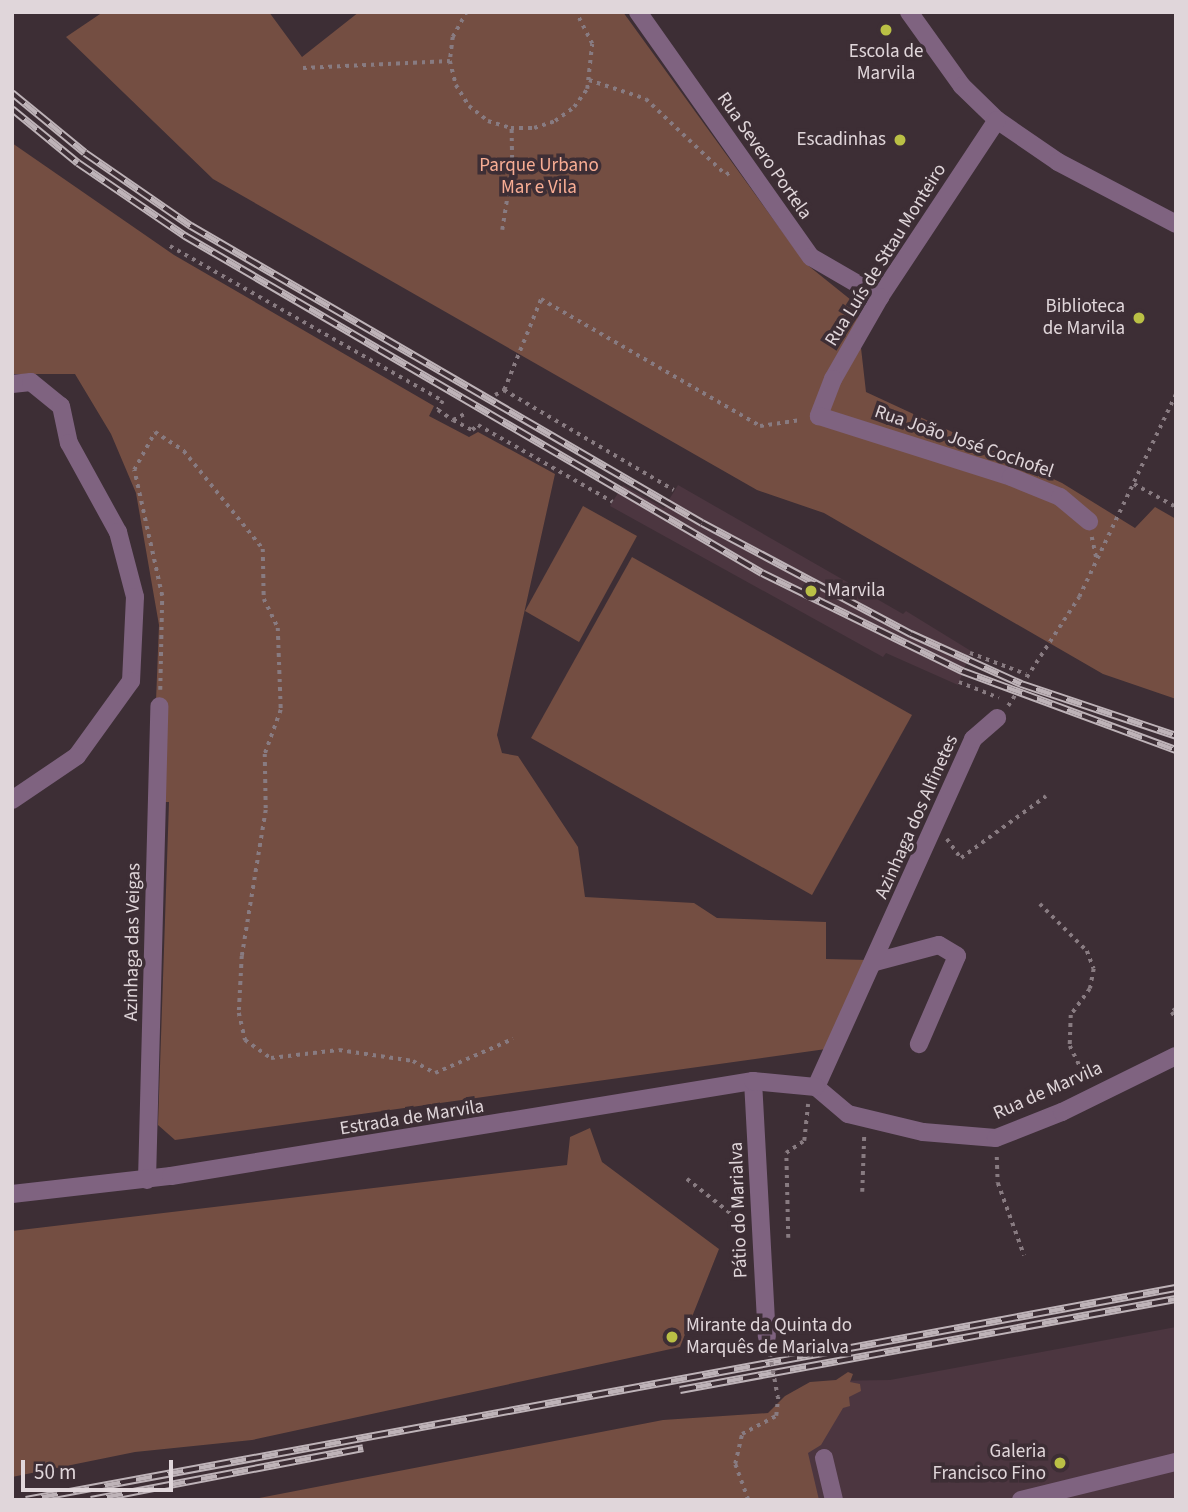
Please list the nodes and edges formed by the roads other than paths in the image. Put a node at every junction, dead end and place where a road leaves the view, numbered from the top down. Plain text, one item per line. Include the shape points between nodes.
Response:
1 (638, 12) edge
2 (909, 12) edge
3 (997, 120) junction
4 (1176, 224) edge
5 (880, 297) junction
6 (12, 384) edge
7 (819, 416) joint
8 (1088, 521) dead end
9 (159, 706) road end
10 (997, 718) road end
11 (12, 800) edge
12 (875, 962) junction
13 (919, 1044) dead end
14 (1176, 1056) edge
15 (753, 1081) junction
16 (816, 1087) junction
17 (147, 1180) junction
18 (12, 1194) edge
19 (767, 1337) road end
20 (824, 1458) dead end
21 (1176, 1462) edge
22 (834, 1500) edge
23 (1021, 1500) edge

1 - 5 street, Rua Severo Portela via 811,257
2 - 3 street via 962,86
3 - 4 street via 1058,162
3 - 5 street, Rua Luís de Sttau Monteiro
5 - 7 street, Rua Luís de Sttau Monteiro via 833,379
6 - 11 street via 31,382 61,406 69,443 118,532 135,597 131,681 77,756
7 - 8 street, Rua João José Cochofel via 1011,477 1060,498
9 - 17 street, Azinhaga das Veigas
10 - 12 street, Azinhaga dos Alfinetes via 973,739
12 - 13 street via 939,945 957,956
12 - 16 street, Azinhaga dos Alfinetes
14 - 16 street, Rua de Marvila via 996,1138 923,1132 848,1114
15 - 16 street, Estrada de Marvila
15 - 17 street, Estrada de Marvila
15 - 19 street, Pátio do Marialva
17 - 18 street, Estrada de Marvila
20 - 22 street
21 - 23 street

